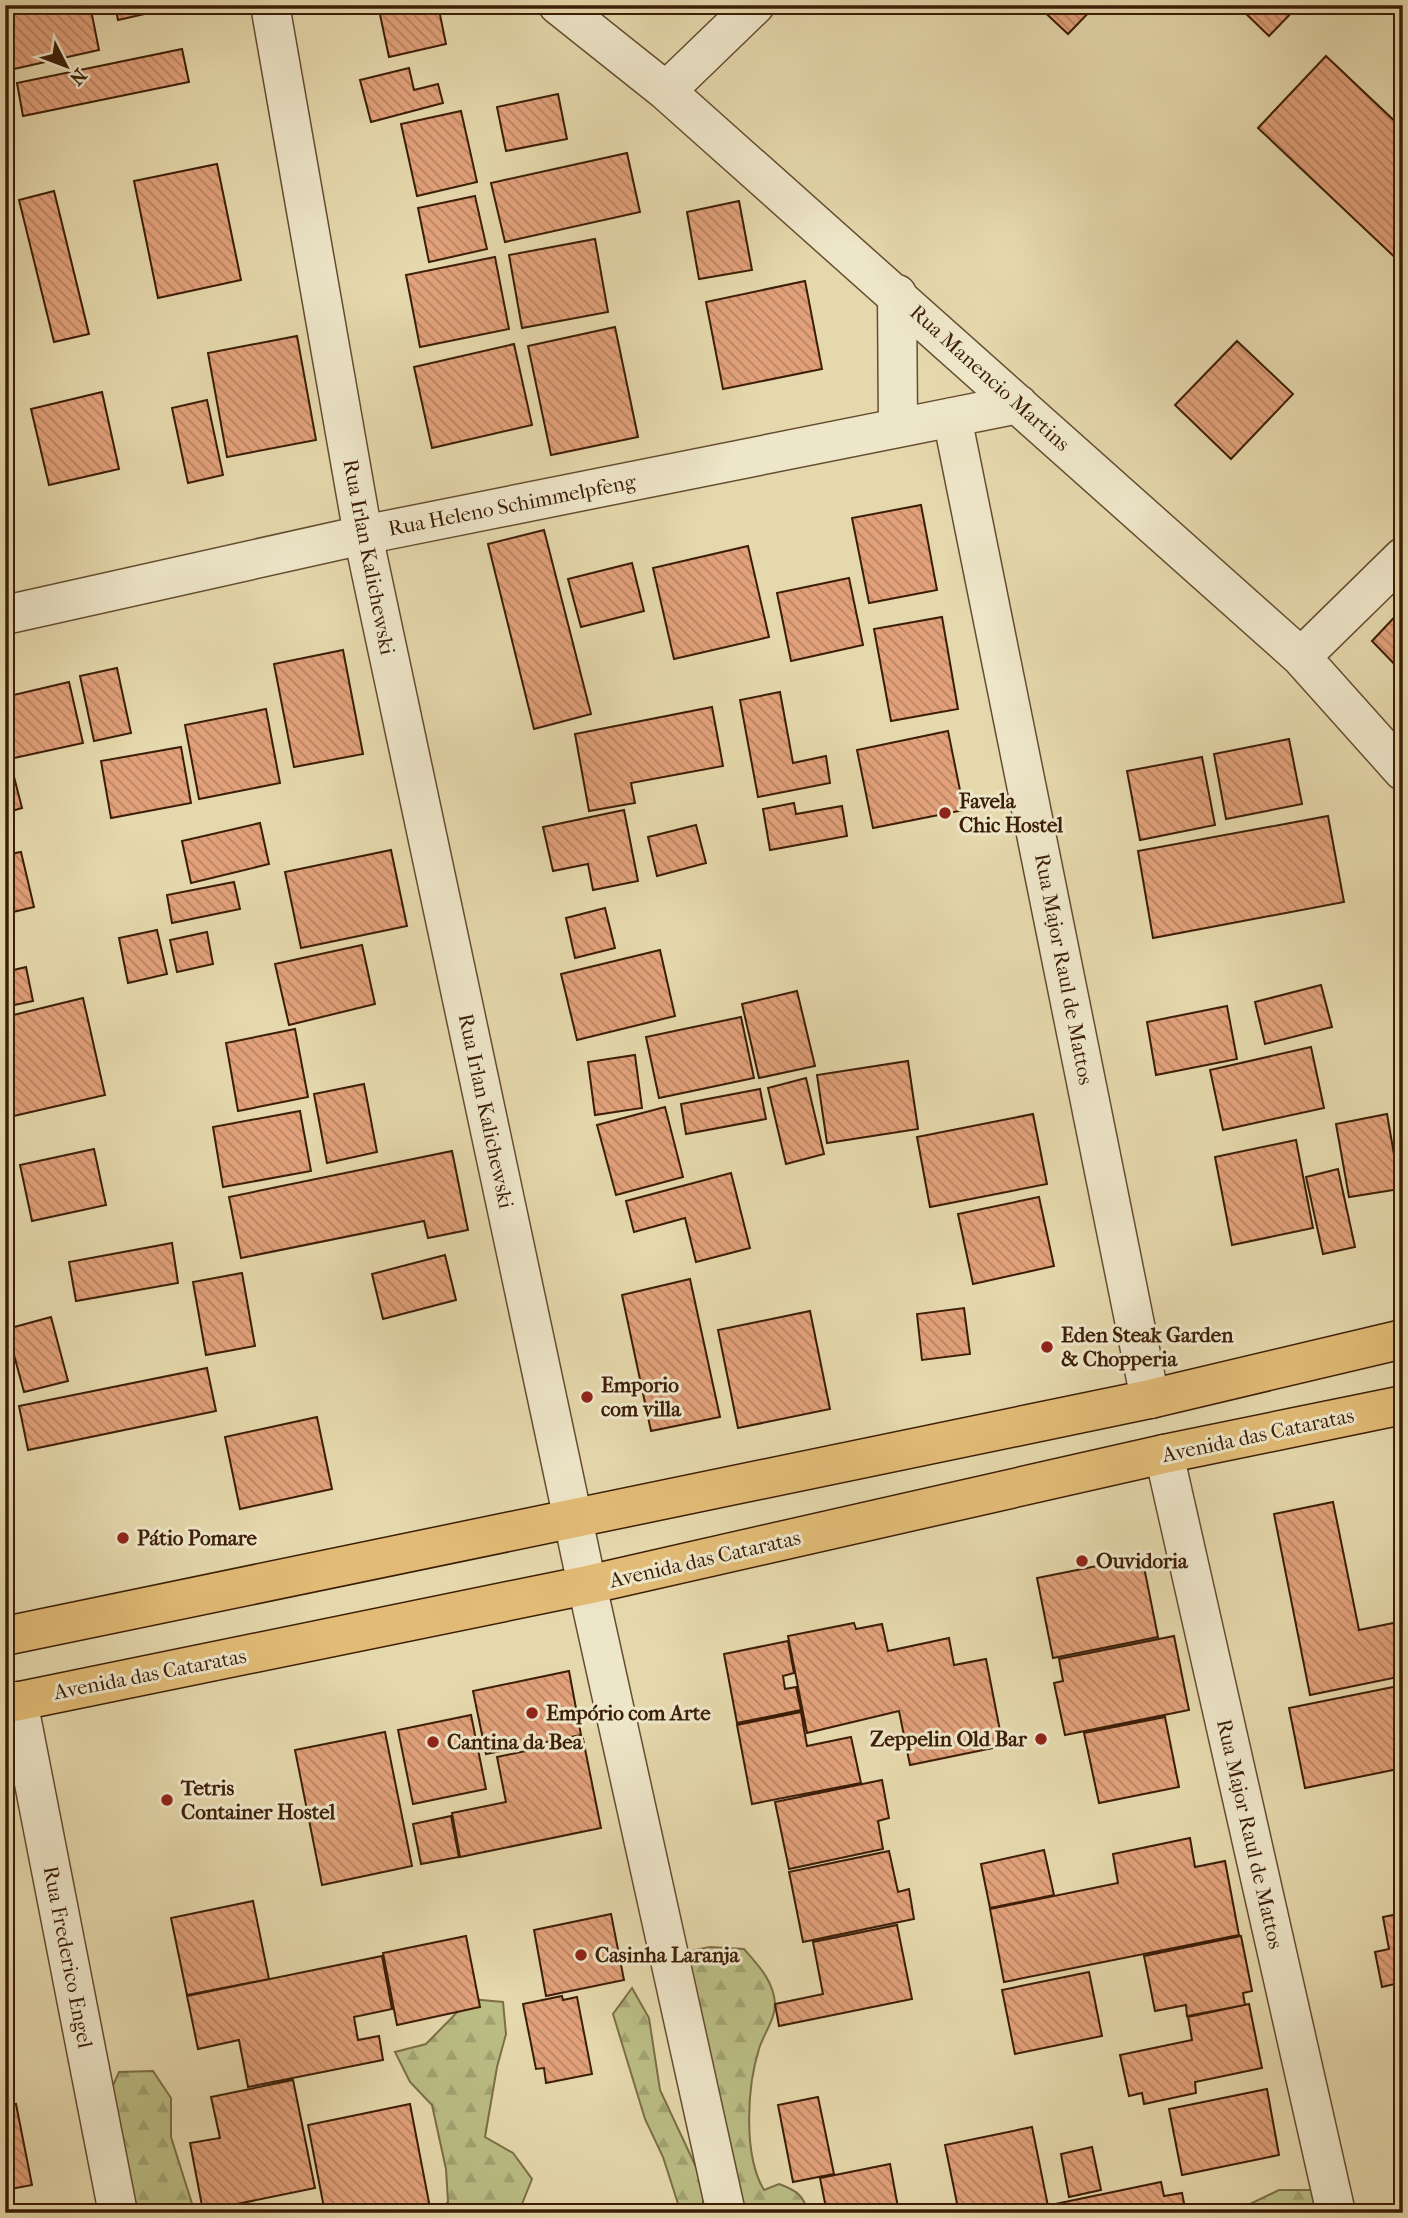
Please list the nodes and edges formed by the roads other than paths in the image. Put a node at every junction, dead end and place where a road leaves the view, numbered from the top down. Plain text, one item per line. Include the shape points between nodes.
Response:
1 (270, 5) edge
2 (558, 5) edge
3 (755, 5) edge
4 (666, 91) junction
5 (897, 294) junction
6 (1018, 404) junction
7 (952, 417) junction
8 (898, 427) junction
9 (363, 535) junction
10 (1403, 557) edge
11 (5, 615) edge
12 (1301, 657) junction
13 (1403, 771) edge
14 (1403, 1339) edge
15 (1150, 1399) junction
16 (1403, 1405) edge
17 (1164, 1454) junction
18 (573, 1519) junction
19 (587, 1586) junction
20 (5, 1636) edge
21 (11, 1702) edge
22 (118, 2213) edge
23 (726, 2213) edge
24 (1336, 2213) edge

1 - 9 street, Rua Irlan Kalichewski
2 - 4 street, Rua Manencio Martins
3 - 4 street
4 - 5 street, Rua Manencio Martins
5 - 6 street, Rua Manencio Martins
5 - 8 street
6 - 7 street, Rua Heleno Schimmelpfeng
6 - 12 street, Rua Manencio Martins
7 - 8 street, Rua Heleno Schimmelpfeng
7 - 15 street, Rua Major Raul de Mattos
8 - 9 street, Rua Heleno Schimmelpfeng
9 - 11 street, Rua Heleno Schimmelpfeng
9 - 18 street, Rua Irlan Kalichewski
10 - 12 street
12 - 13 street, Rua Manencio Martins
14 - 15 main road
15 - 18 main road
16 - 17 main road, Avenida das Cataratas
17 - 19 main road, Avenida das Cataratas
17 - 24 street, Rua Major Raul de Mattos
18 - 19 street, Rua Irlan Kalichewski
18 - 20 main road
19 - 21 main road, Avenida das Cataratas
19 - 23 street, Rua Irlan Kalichewski
21 - 22 street, Rua Frederico Engel

